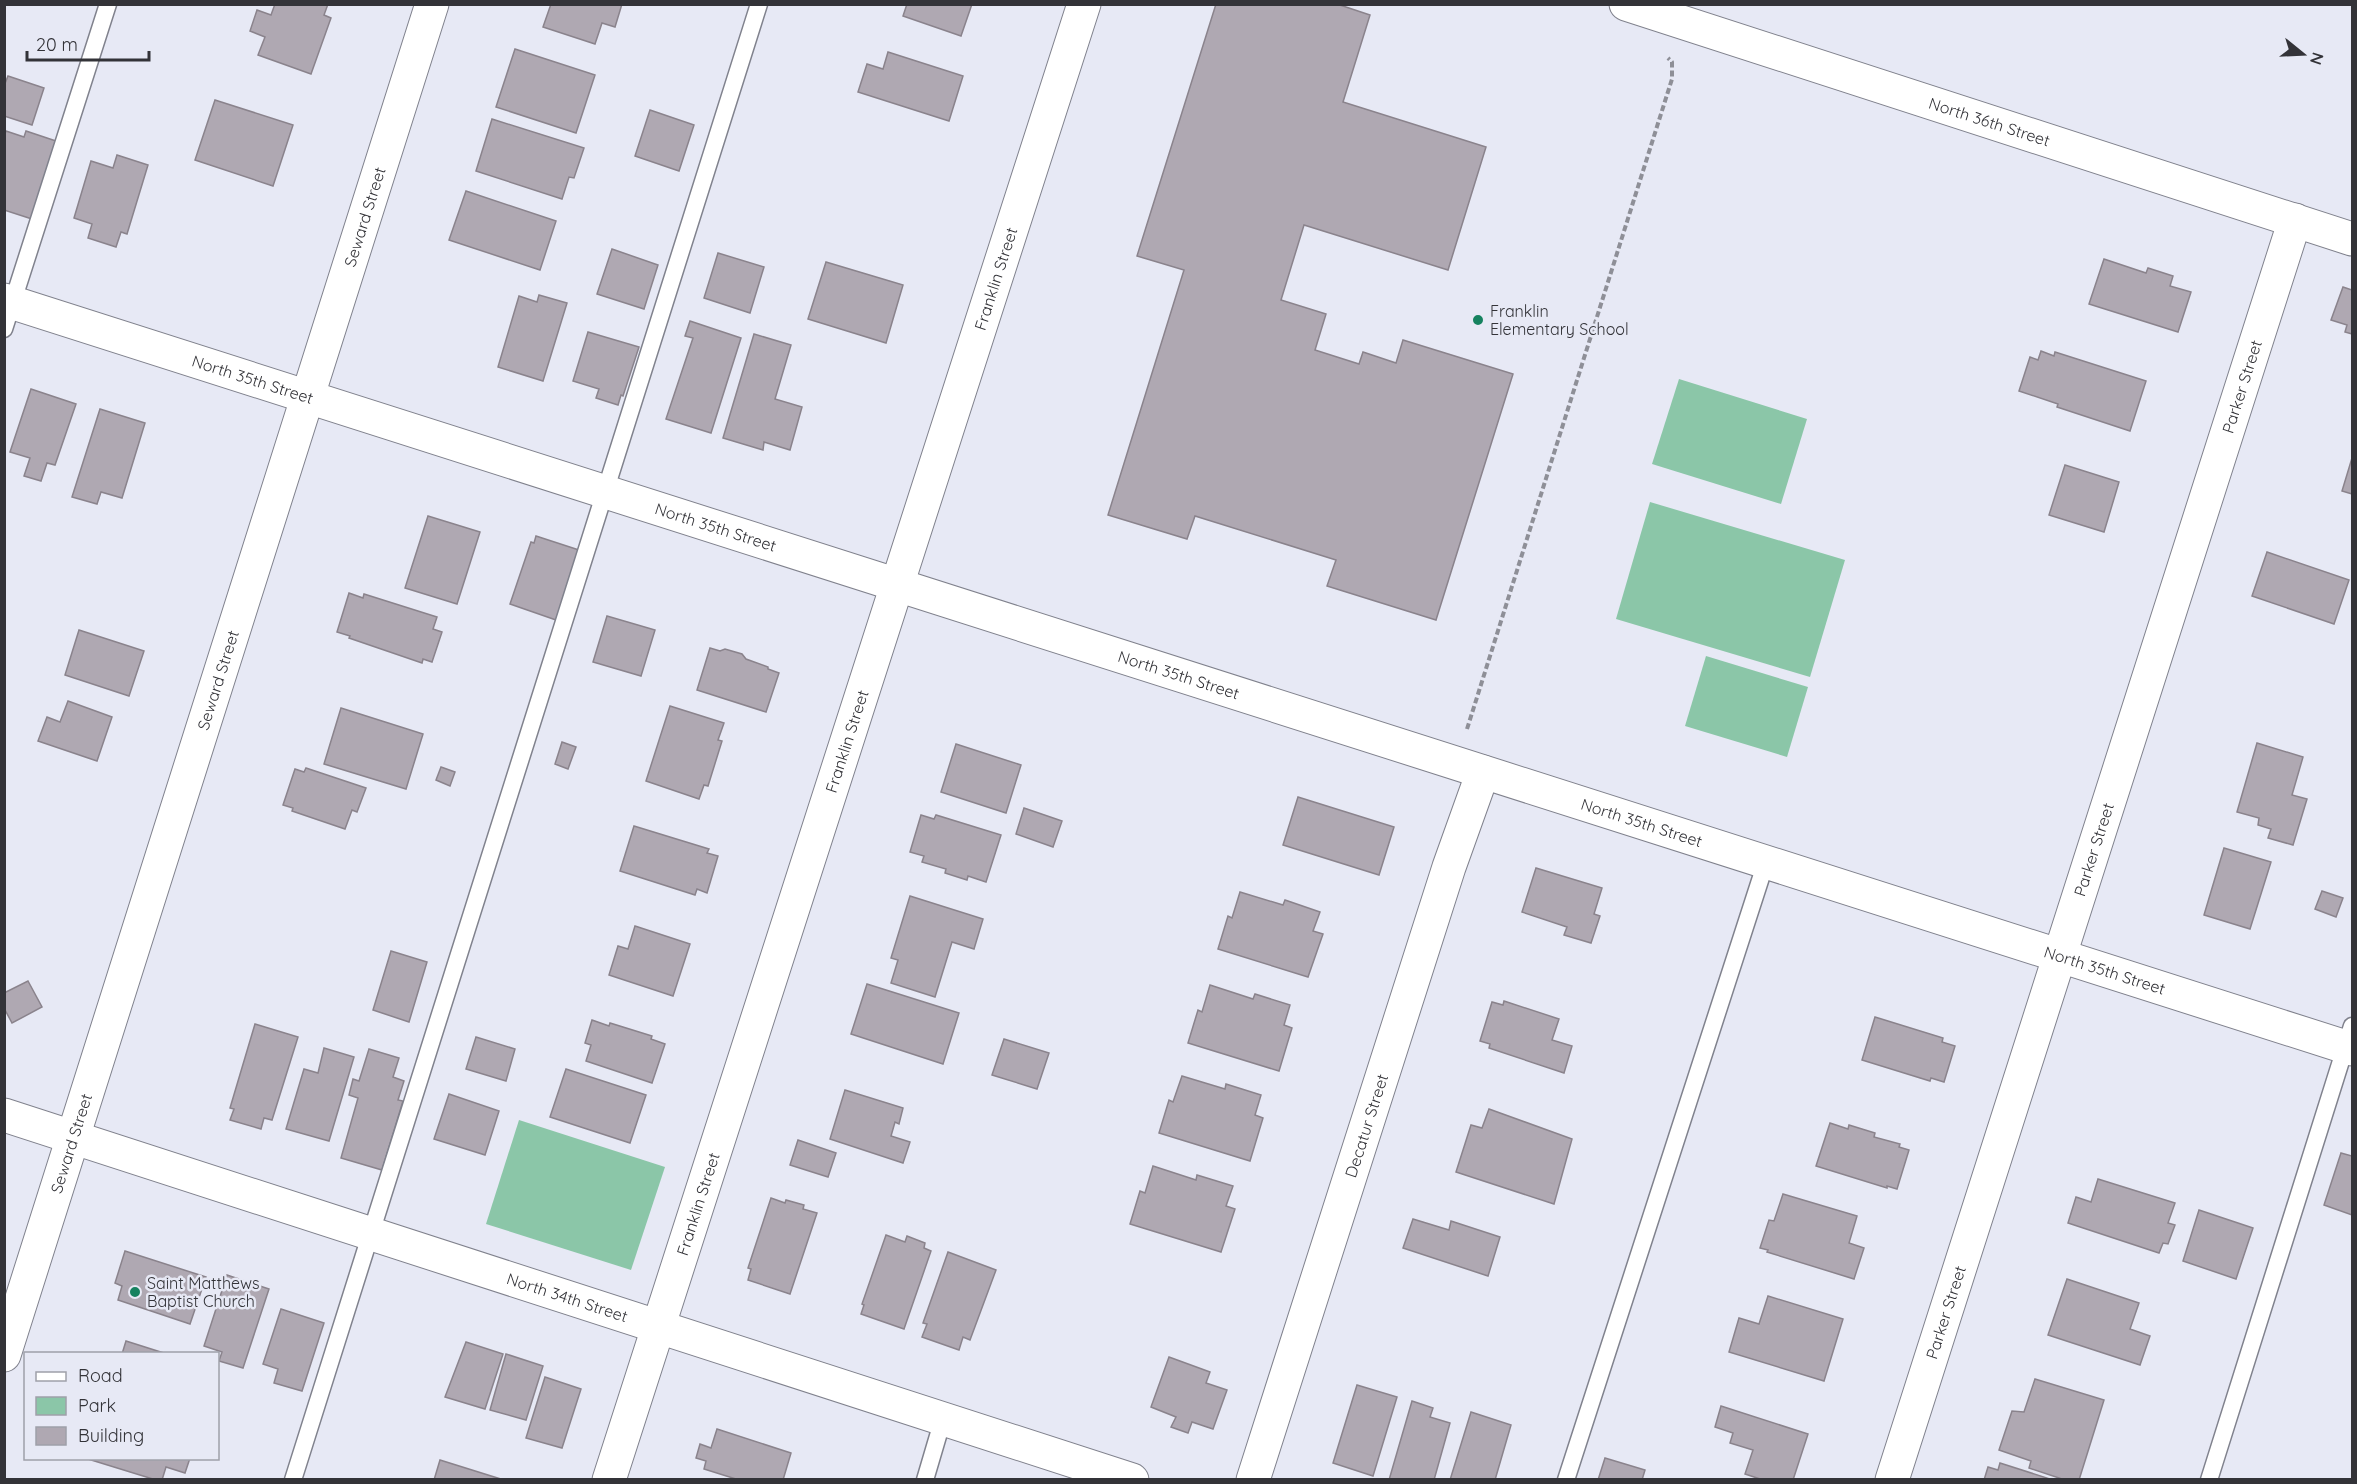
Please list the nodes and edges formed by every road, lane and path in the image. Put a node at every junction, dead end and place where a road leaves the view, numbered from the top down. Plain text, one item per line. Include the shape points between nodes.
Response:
1 (108, 4) edge
2 (432, 4) edge
3 (759, 4) edge
4 (1084, 4) edge
5 (1626, 4) edge
6 (1666, 56) dead end
7 (2295, 220) junction
8 (2352, 238) edge
9 (7, 311) edge
10 (307, 397) junction
11 (604, 491) junction
12 (897, 585) junction
13 (1467, 729) dead end
14 (1484, 772) junction
15 (1766, 862) junction
16 (2060, 956) junction
17 (2350, 1041) edge
18 (4, 1115) edge
19 (75, 1137) junction
20 (371, 1233) junction
21 (658, 1326) junction
22 (4, 1355) edge
23 (943, 1419) junction
24 (293, 1479) edge
25 (609, 1479) edge
26 (925, 1479) edge
27 (1132, 1479) edge
28 (1253, 1479) edge
29 (1566, 1479) edge
30 (1892, 1479) edge
31 (2209, 1479) edge

1 - 9 lane
2 - 10 street, Seward Street
3 - 11 lane
4 - 12 street, Franklin Street
5 - 7 street, North 36th Street
6 - 13 path via 1672,62 1672,79
7 - 8 street, North 36th Street
7 - 16 street, Parker Street
9 - 10 street, North 35th Street
10 - 11 street, North 35th Street
10 - 19 street, Seward Street
11 - 12 street, North 35th Street
11 - 20 lane
12 - 14 street, North 35th Street
12 - 21 street, Franklin Street
14 - 15 street, North 35th Street
14 - 28 street, Decatur Street via 1449,867
15 - 16 street, North 35th Street
15 - 29 lane
16 - 17 street, North 35th Street
16 - 30 street, Parker Street
17 - 31 lane
18 - 19 street, North 34th Street
19 - 20 street, North 34th Street
19 - 22 street, Seward Street
20 - 21 street, North 34th Street
20 - 24 lane
21 - 23 street, North 34th Street
21 - 25 street, Franklin Street
23 - 26 lane
23 - 27 street, North 34th Street

